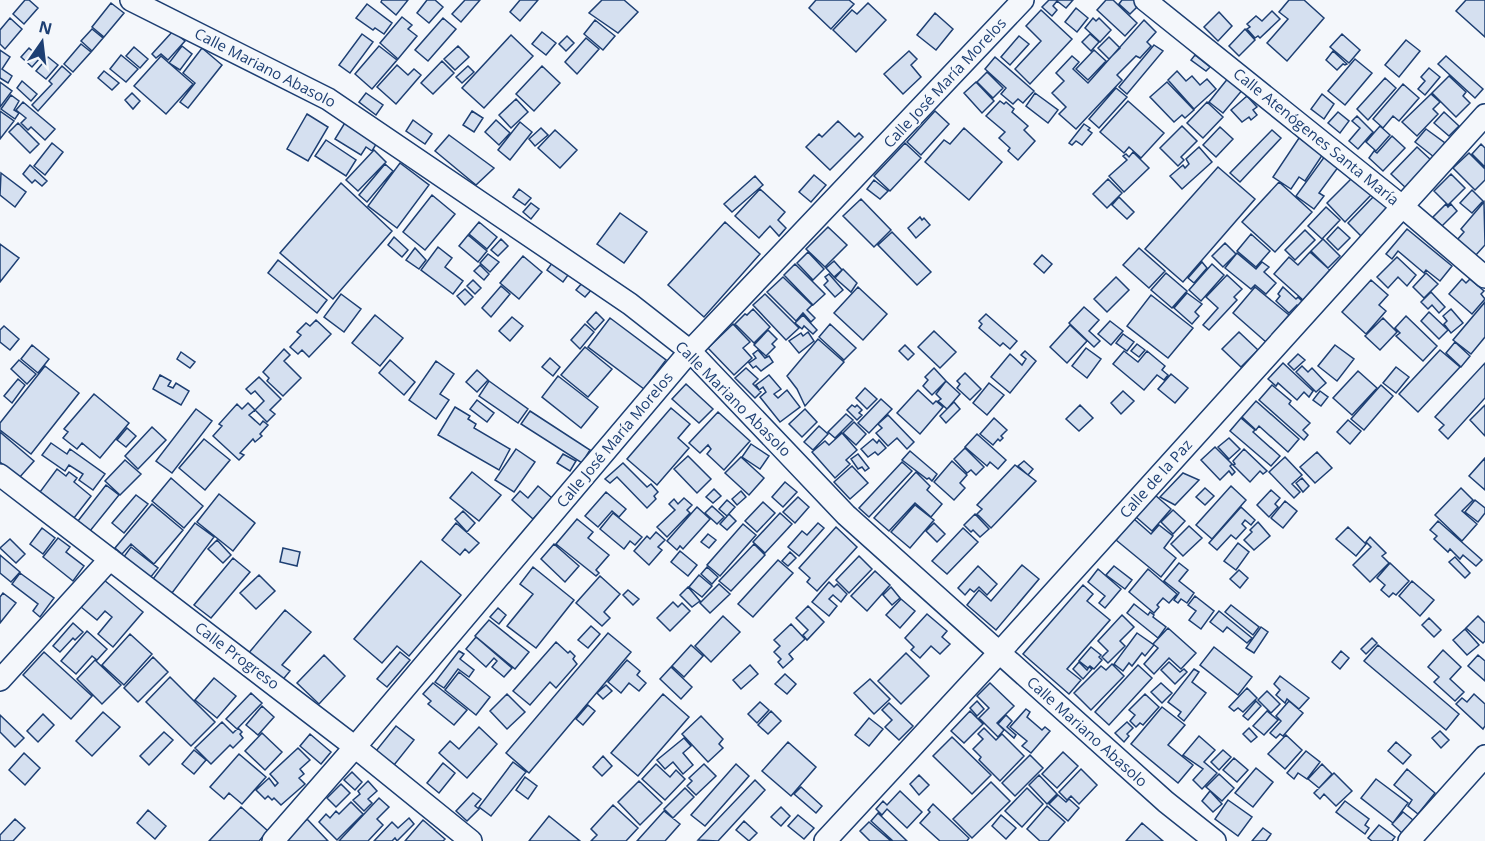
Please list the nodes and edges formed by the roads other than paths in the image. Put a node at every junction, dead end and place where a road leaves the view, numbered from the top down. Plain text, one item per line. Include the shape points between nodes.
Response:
1 (131, 0) edge
2 (1023, 0) edge
3 (1145, 0) edge
4 (1485, 115) edge
5 (1402, 207) junction
6 (1485, 277) edge
7 (690, 351) junction
8 (0, 476) edge
9 (110, 559) junction
10 (999, 653) junction
11 (0, 680) edge
12 (355, 747) junction
13 (1485, 756) edge
14 (273, 841) edge
15 (471, 841) edge
16 (825, 841) edge
17 (1215, 841) edge
18 (1409, 841) edge

1 - 7 street, Calle Mariano Abasolo via 328,99 630,304
2 - 7 street, Calle José María Morelos
3 - 5 street, Calle Atenógenes Santa María
4 - 5 street, Calle de la Paz
5 - 6 street, Calle Atenógenes Santa María
5 - 10 street, Calle de la Paz
7 - 10 street, Calle Mariano Abasolo via 846,515
7 - 12 street, Calle José María Morelos
8 - 9 street, Calle Progreso
9 - 11 street
9 - 12 street, Calle Progreso
10 - 16 street, Calle de la Paz
10 - 17 street, Calle Mariano Abasolo
12 - 14 street, Calle José María Morelos
12 - 15 street, Calle Progreso
13 - 18 street

